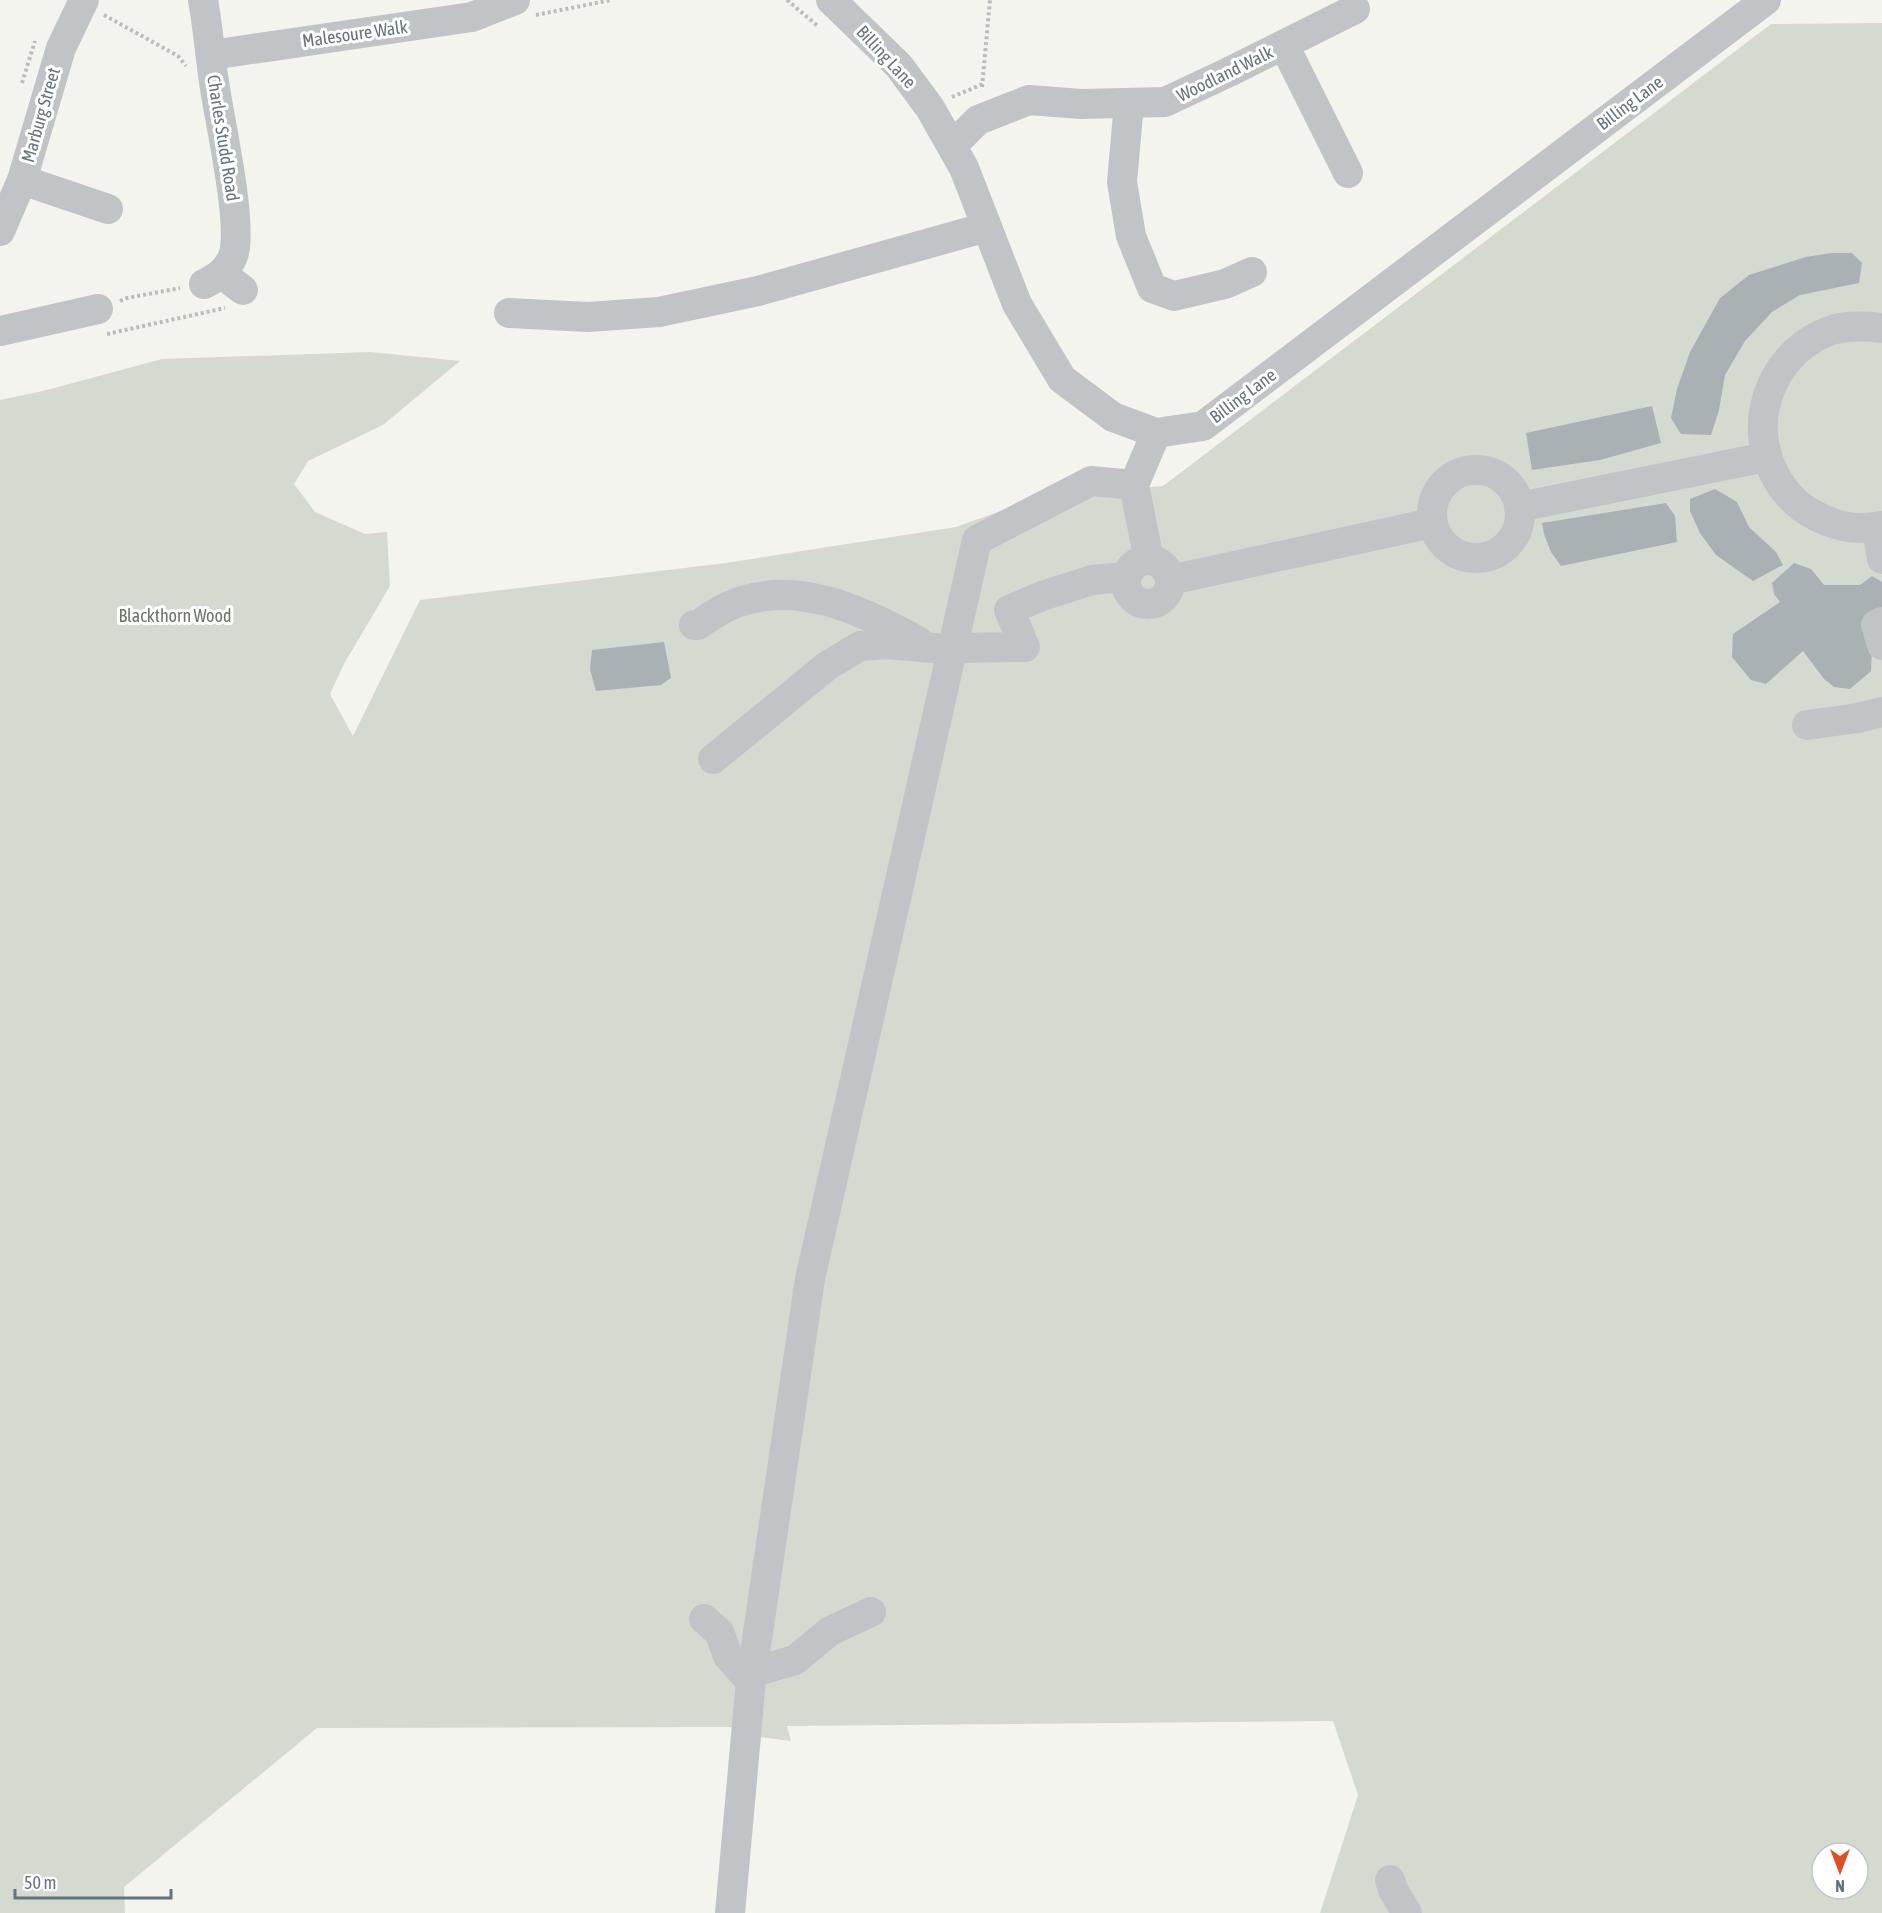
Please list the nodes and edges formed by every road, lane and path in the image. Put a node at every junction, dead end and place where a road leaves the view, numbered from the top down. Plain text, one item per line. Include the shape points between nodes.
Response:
1 (203, 0) edge
2 (611, 0) edge
3 (831, 0) edge
4 (990, 0) edge
5 (1766, 0) edge
6 (83, 2) edge
7 (509, 6) edge
8 (1355, 9) dead end
9 (1284, 45) junction
10 (212, 68) junction
11 (1129, 103) junction
12 (978, 120) junction
13 (952, 146) junction
14 (1348, 172) dead end
15 (22, 180) junction
16 (108, 209) dead end
17 (987, 227) junction
18 (0, 231) edge
19 (1252, 272) dead end
20 (224, 289) junction
21 (509, 313) dead end
22 (99, 322) junction
23 (1882, 328) edge
24 (0, 331) edge
25 (1156, 433) junction
26 (1766, 458) junction
27 (1134, 485) junction
28 (1519, 507) junction
29 (1432, 523) junction
30 (1879, 526) edge
31 (1882, 559) edge
32 (1148, 572) junction
33 (1882, 622) edge
34 (694, 625) dead end
35 (1882, 645) edge
36 (945, 648) junction
37 (1882, 712) edge
38 (1808, 726) dead end
39 (713, 759) dead end
40 (871, 1612) dead end
41 (704, 1618) dead end
42 (1390, 1880) dead end
43 (730, 1913) edge
44 (1407, 1913) edge

1 - 10 street, Charles Studd Road
2 - 7 path via 539,14
3 - 13 street, Billing Lane via 899,66
4 - 12 path
5 - 25 street, Billing Lane via 1203,426
6 - 10 path via 177,56 198,82
6 - 15 street, Marburg Street via 61,48
7 - 10 street, Malesoure Walk via 472,17
8 - 9 street, Woodland Walk
9 - 11 street, Woodland Walk via 1166,102
9 - 14 street, Woodland Walk
10 - 20 street, Charles Studd Road via 236,237
11 - 12 street, Woodland Walk via 1029,100
11 - 19 street via 1122,182 1131,236 1152,288 1174,296 1225,284
12 - 13 street, Woodland Walk
13 - 17 street, Billing Lane
15 - 16 street
15 - 18 street, Marburg Street
17 - 21 street via 758,291 659,312 588,317
17 - 25 street, Billing Lane via 1017,304 1062,379 1113,417
20 - 22 path
20 - 22 path via 127,298
22 - 24 street
23 - 26 street via 1864,325 1832,330 1804,345 1781,367 1766,395 1761,426
25 - 27 street
26 - 28 street
26 - 30 street via 1780,486 1803,510 1832,524 1864,529
27 - 32 street
27 - 43 street via 1091,481 977,540 810,1280 751,1680
28 - 29 street via 1518,527 1508,545 1484,558 1470,558 1446,547
28 - 29 street via 1507,482 1481,470 1468,471 1443,484 1432,509
29 - 32 street
30 - 31 street
32 - 36 street via 1092,580 1009,610 1025,647
33 - 35 street via 1876,625
34 - 36 street via 758,597 804,595 837,602 910,637
36 - 39 street via 860,646 826,666
37 - 38 street
40 - 41 street via 830,1631 795,1660 745,1675 729,1656 719,1632
42 - 44 street

